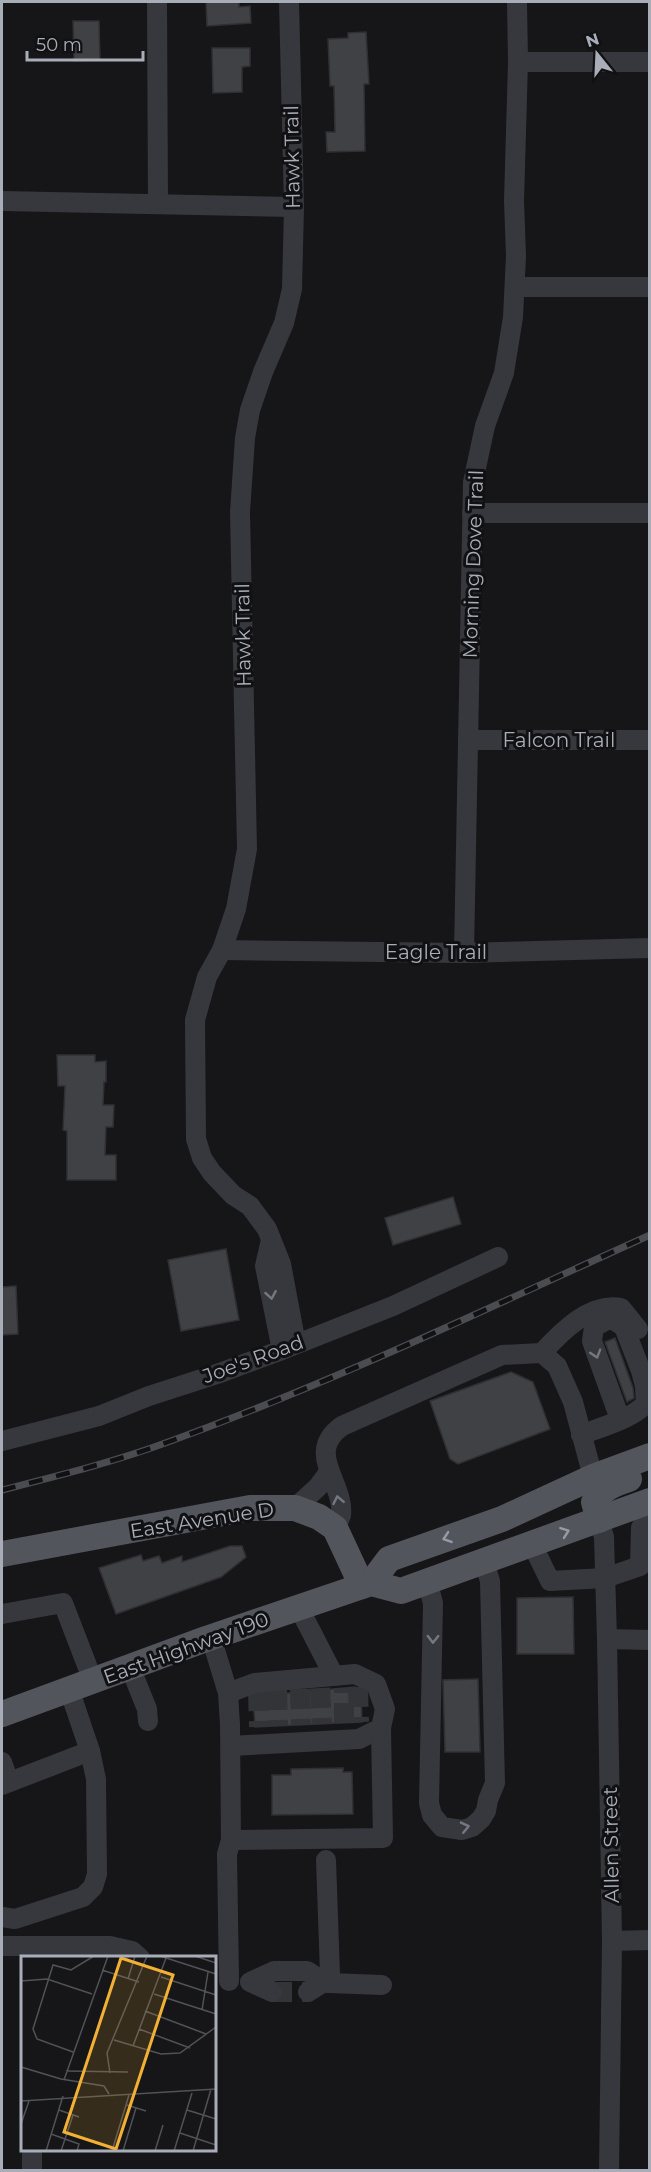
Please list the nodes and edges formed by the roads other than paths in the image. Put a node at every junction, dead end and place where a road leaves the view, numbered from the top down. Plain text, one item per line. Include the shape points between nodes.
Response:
1 (158, 2) edge
2 (290, 2) edge
3 (517, 2) edge
4 (518, 62) junction
5 (650, 62) edge
6 (2, 201) edge
7 (158, 204) junction
8 (294, 207) junction
9 (515, 287) junction
10 (650, 287) edge
11 (472, 513) junction
12 (650, 513) edge
13 (468, 740) junction
14 (650, 740) edge
15 (650, 948) edge
16 (222, 950) junction
17 (464, 953) junction
18 (498, 1257) dead end
19 (289, 1347) junction
20 (542, 1353) junction
21 (650, 1366) edge
22 (648, 1402) edge
23 (620, 1419) junction
24 (581, 1435) junction
25 (2, 1441) edge
26 (650, 1456) edge
27 (329, 1472) junction
28 (650, 1472) edge
29 (593, 1477) junction
30 (650, 1502) edge
31 (295, 1508) junction
32 (599, 1520) junction
33 (650, 1525) edge
34 (335, 1528) junction
35 (532, 1544) junction
36 (2, 1554) edge
37 (484, 1561) junction
38 (605, 1578) junction
39 (428, 1581) junction
40 (367, 1585) junction
41 (299, 1608) junction
42 (2, 1614) edge
43 (211, 1637) junction
44 (607, 1640) junction
45 (650, 1640) edge
46 (130, 1667) junction
47 (340, 1681) junction
48 (81, 1685) junction
49 (228, 1693) junction
50 (2, 1714) edge
51 (148, 1721) dead end
52 (381, 1728) junction
53 (231, 1746) junction
54 (90, 1751) junction
55 (2, 1762) edge
56 (5, 1784) edge
57 (231, 1840) junction
58 (326, 1860) dead end
59 (2, 1917) edge
60 (650, 1940) edge
61 (612, 1941) junction
62 (2, 1946) edge
63 (34, 1952) edge
64 (138, 1956) edge
65 (222, 1981) edge
66 (250, 1982) junction
67 (382, 1985) dead end
68 (320, 1986) junction
69 (272, 1992) tunnel mouth
70 (32, 2151) edge
71 (32, 2170) edge
72 (609, 2170) edge

1 - 7 street
2 - 8 street, Hawk Trail
3 - 4 street, Morning Dove Trail
4 - 5 street
4 - 9 street, Morning Dove Trail
6 - 7 street
7 - 8 street
8 - 16 street, Hawk Trail via 292,289 285,323 263,372 245,438 240,512 248,827 236,909
9 - 10 street
9 - 11 street, Morning Dove Trail via 509,350 477,456
11 - 12 street
11 - 13 street, Morning Dove Trail
13 - 14 street, Falcon Trail
13 - 17 street, Morning Dove Trail
15 - 17 street, Eagle Trail
16 - 17 street, Eagle Trail
16 - 19 street, Hawk Trail via 207,977 195,1020 196,1139 212,1173 250,1206 267,1229 271,1240 265,1266
18 - 19 street, Joe's Road via 393,1306
19 - 25 street, Joe's Road via 99,1416
20 - 21 street via 581,1318 610,1306 621,1308 638,1327
20 - 24 street via 557,1366 573,1402
20 - 27 street via 502,1355 342,1426 332,1434 326,1449
22 - 23 street
22 -> 23 street via 624,1327 609,1319 594,1327 592,1341
23 - 24 street
24 - 29 street
26 - 29 main road
27 - 31 street
34 -> 27 street via 341,1514
28 - 32 main road via 600,1493 594,1502
29 -> 40 main road via 502,1519 389,1558
30 - 32 main road
31 - 34 main road, East Avenue D
31 - 36 main road, East Avenue D via 250,1508
35 -> 32 main road
32 - 38 street, Allen Street via 604,1537
33 - 38 street via 641,1528 640,1566
34 - 40 main road
35 - 37 main road
35 - 38 street via 550,1581
37 - 39 main road
39 -> 37 street via 434,1603 429,1803 432,1815 442,1827 462,1830 481,1819 495,1783 490,1581
38 - 44 street, Allen Street
39 - 40 main road via 401,1591
40 - 41 main road, East Highway 190
41 - 43 main road, East Highway 190
41 - 47 street
42 - 48 street via 63,1603
43 - 46 main road, East Highway 190
43 - 49 street
44 - 45 street
44 - 61 street, Allen Street
46 - 48 main road, East Highway 190
46 - 51 street
47 - 49 street
47 - 52 street via 376,1684 385,1709
48 - 50 main road, East Highway 190
48 - 54 street
49 - 53 street
52 - 53 street via 268,1735
52 - 57 street via 382,1838
53 - 57 street
54 - 56 street
54 - 59 street via 96,1779 97,1874 93,1887 83,1897 15,1919
55 - 56 street
57 - 65 street via 227,1854
58 - 68 street
60 - 61 street
61 - 72 street, Allen Street
62 - 63 street
63 - 64 street via 110,1946
65 - 66 street
66 - 68 street via 274,1971 307,1971
66 - 69 street
67 - 68 street
70 - 71 street

